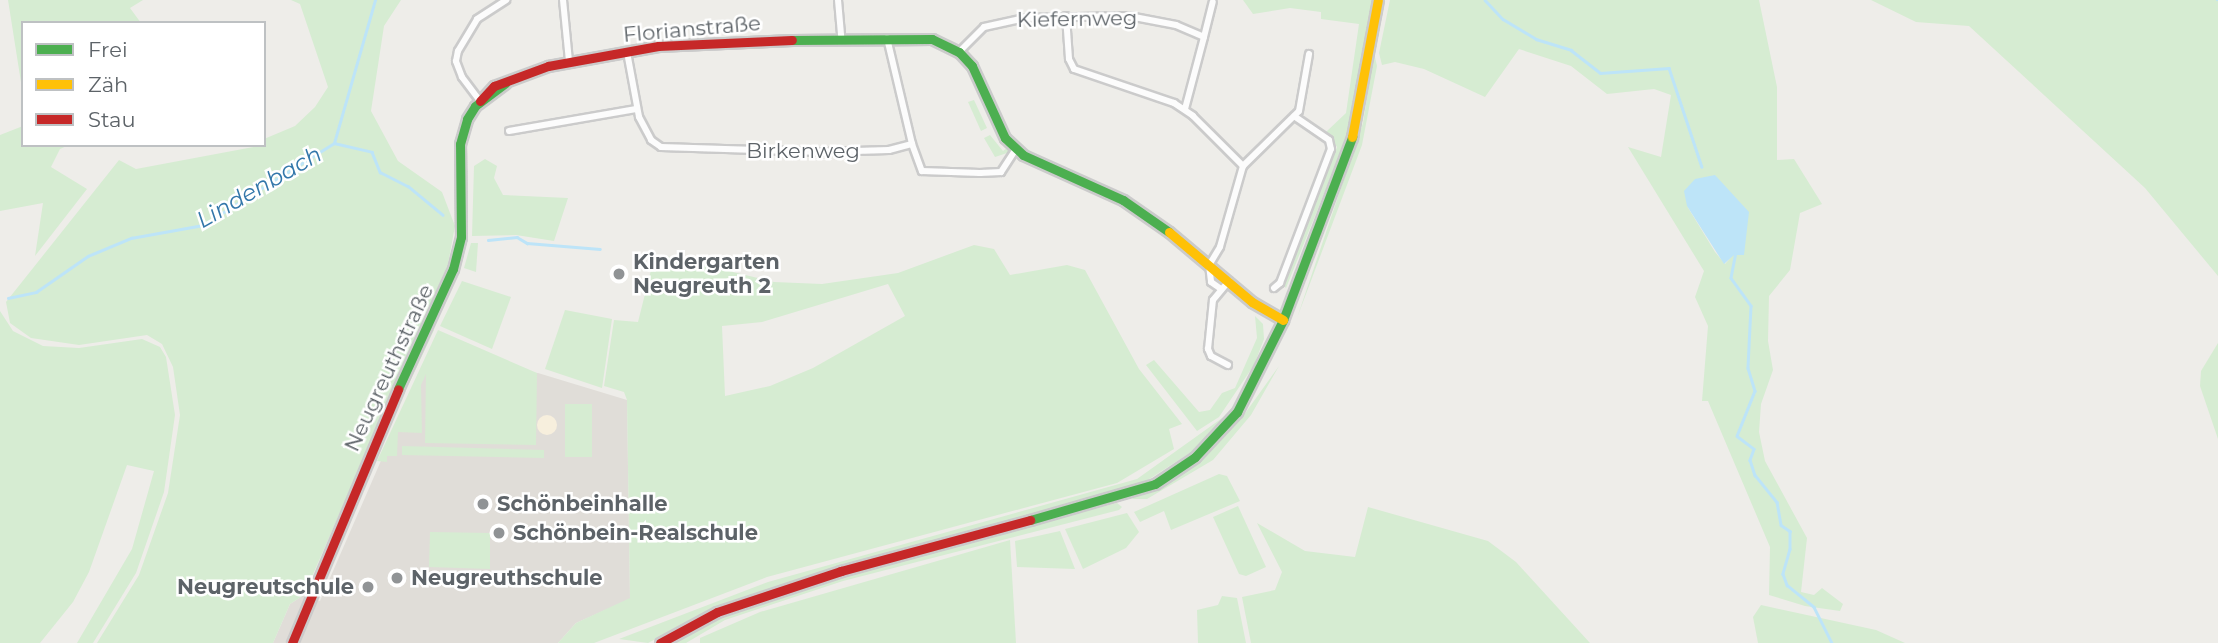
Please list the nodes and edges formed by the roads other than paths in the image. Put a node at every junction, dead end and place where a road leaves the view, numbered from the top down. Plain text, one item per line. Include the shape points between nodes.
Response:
1 (506, 0) edge
2 (563, 0) edge
3 (838, 0) edge
4 (1378, 0) edge
5 (1213, 2) dead end
6 (1066, 16) junction
7 (1204, 37) junction
8 (841, 38) junction
9 (887, 38) junction
10 (627, 52) junction
11 (959, 52) junction
12 (1309, 54) dead end
13 (569, 61) junction
14 (480, 101) junction
15 (636, 108) junction
16 (1185, 109) junction
17 (1294, 116) junction
18 (509, 131) dead end
19 (912, 144) junction
20 (1016, 149) junction
21 (1243, 166) junction
22 (1209, 265) junction
23 (1228, 281) junction
24 (1274, 288) dead end
25 (1221, 289) junction
26 (1283, 320) junction
27 (1228, 365) dead end
28 (292, 643) edge
29 (660, 643) edge

1 - 14 street via 477,19 458,51 462,78
2 - 13 street
3 - 8 street
4 - 26 street via 1355,130
5 - 7 street
6 - 7 street, Kiefernweg via 1143,18
6 - 11 street, Kiefernweg via 994,23 975,34
6 - 16 street via 1074,69 1146,91
7 - 16 street
8 - 9 street, Florianstraße
8 - 10 street, Florianstraße via 727,40
9 - 11 street, Florianstraße via 932,39
9 - 19 street
10 - 13 street, Florianstraße
10 - 15 street, Birkenweg
11 - 20 street via 972,66 1005,138
12 - 17 street via 1303,100
13 - 14 street, Florianstraße via 505,83 484,93
14 - 28 street, Neugreuthstraße via 470,111 461,136 462,219 453,269 365,463
15 - 18 street
15 - 19 street, Birkenweg via 651,140 668,148 821,152 889,150
16 - 21 street
17 - 21 street
17 - 24 street via 1329,140 1331,149 1280,283
19 - 20 street via 920,169 926,173 997,173
20 - 22 street via 1124,200
21 - 22 street via 1220,247
22 - 23 street
22 - 25 street via 1211,282
23 - 25 street
23 - 26 street
25 - 27 street via 1212,304 1208,349 1211,356
26 - 29 street via 1237,412 1195,457 1155,484 841,571 717,612

